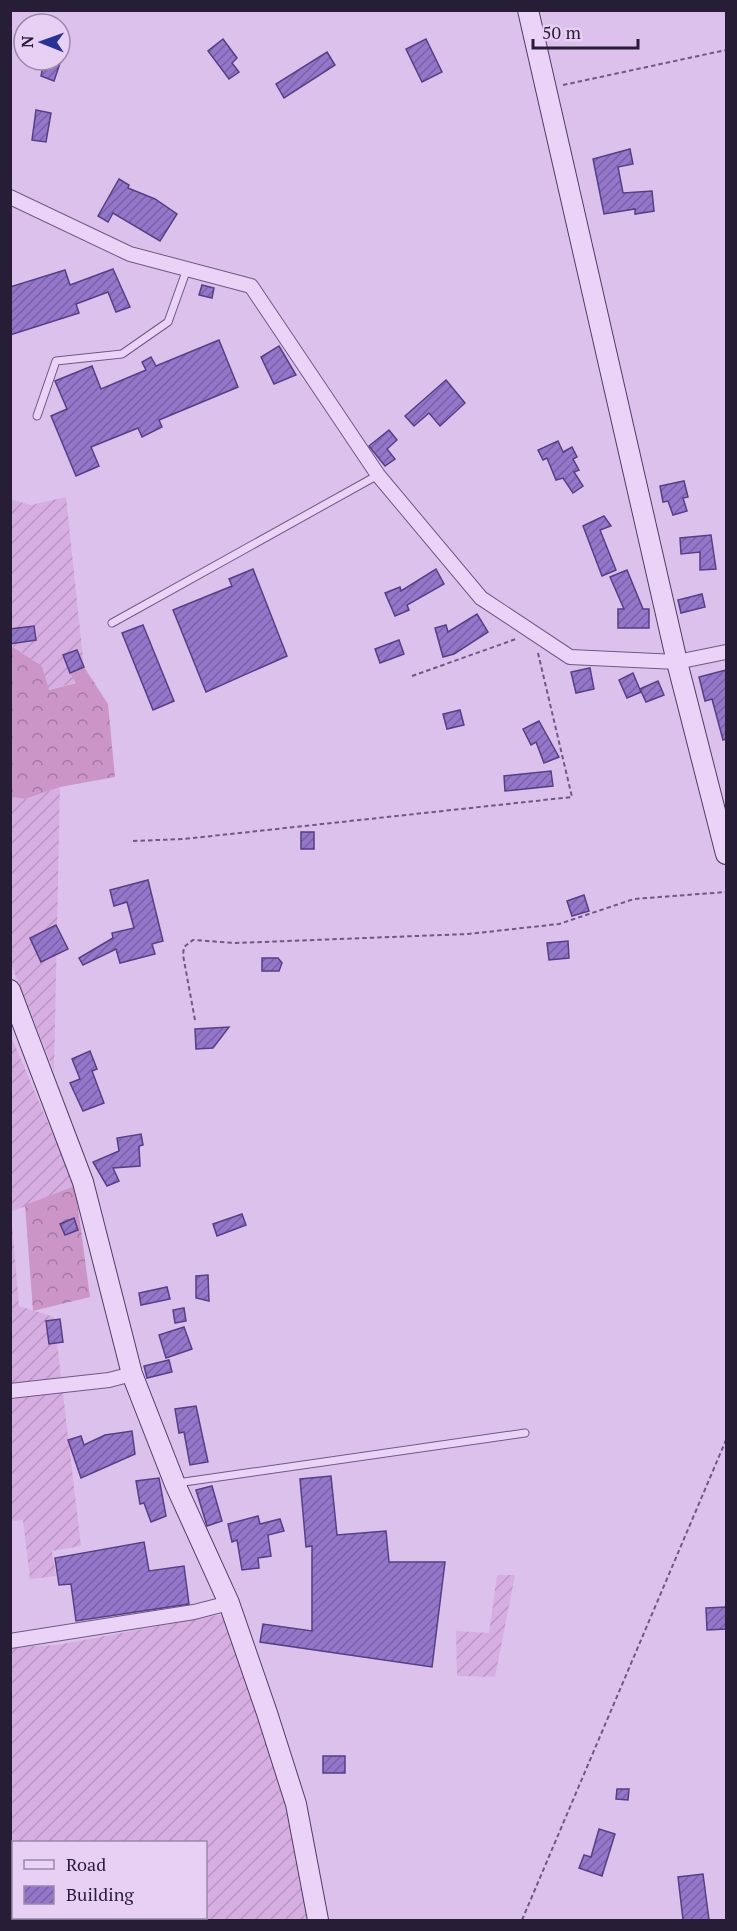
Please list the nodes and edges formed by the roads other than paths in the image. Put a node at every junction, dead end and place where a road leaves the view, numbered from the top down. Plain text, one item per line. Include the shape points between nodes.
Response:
1 (528, 10) edge
2 (10, 196) edge
3 (187, 269) junction
4 (37, 416) dead end
5 (378, 475) junction
6 (112, 623) dead end
7 (726, 652) edge
8 (677, 662) junction
9 (726, 854) edge
10 (10, 990) edge
11 (132, 1374) junction
12 (10, 1391) edge
13 (525, 1433) dead end
14 (175, 1484) junction
15 (229, 1604) junction
16 (10, 1641) edge
17 (318, 1920) edge

1 - 8 street
2 - 3 street via 130,254
3 - 4 lane via 168,322 122,354 56,361
3 - 5 street via 251,286
5 - 6 lane
5 - 8 street via 481,598 570,657
7 - 8 street
8 - 9 street
10 - 11 street via 82,1182
11 - 12 street
11 - 14 street
13 - 14 lane
14 - 15 street
15 - 16 street
15 - 17 street via 296,1804

